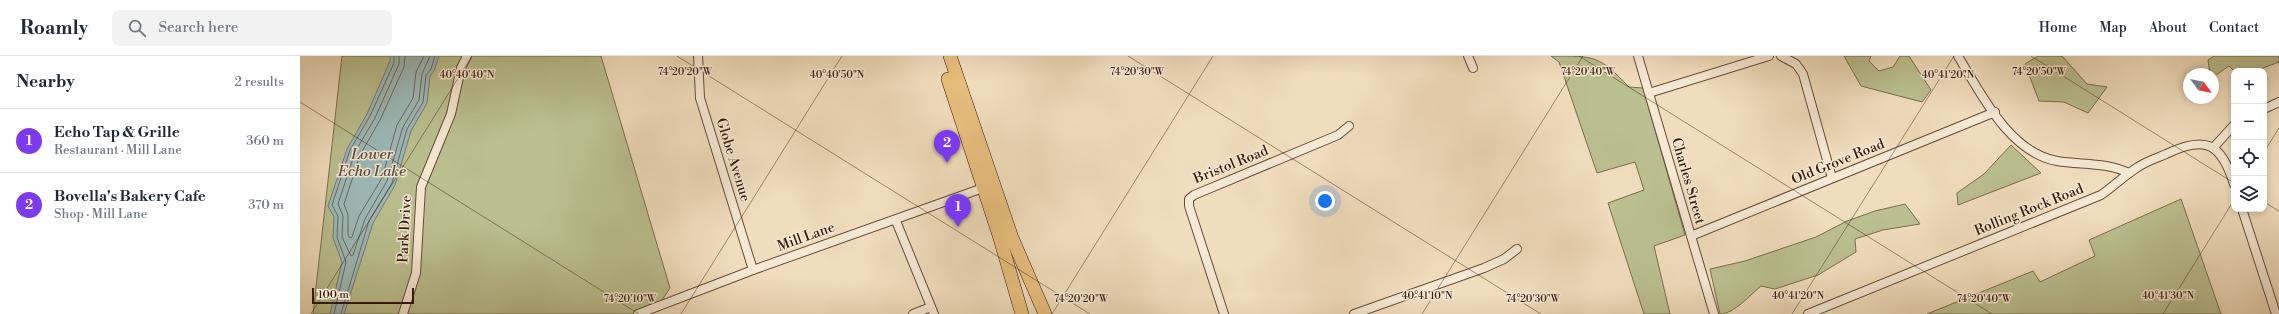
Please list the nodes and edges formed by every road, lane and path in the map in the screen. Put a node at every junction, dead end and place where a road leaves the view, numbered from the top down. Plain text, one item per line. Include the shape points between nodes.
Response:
1 (467, 56) edge
2 (698, 56) edge
3 (941, 56) edge
4 (950, 56) edge
5 (1468, 56) edge
6 (1638, 56) edge
7 (1769, 56) edge
8 (1781, 56) edge
9 (1958, 56) edge
10 (1473, 68) dead end
11 (1649, 93) junction
12 (2279, 102) edge
13 (2267, 108) edge
14 (1995, 112) junction
15 (1350, 126) dead end
16 (2231, 128) edge
17 (2213, 148) junction
18 (2129, 173) junction
19 (2231, 176) edge
20 (1832, 178) junction
21 (983, 188) junction
22 (2243, 212) edge
23 (896, 221) junction
24 (1691, 236) junction
25 (1517, 249) dead end
26 (753, 270) junction
27 (933, 311) edge
28 (403, 314) edge
29 (638, 314) edge
30 (913, 314) edge
31 (1022, 314) edge
32 (1045, 314) edge
33 (1224, 314) edge
34 (1354, 314) edge
35 (1714, 314) edge
36 (1808, 314) edge
37 (2276, 314) edge

1 - 28 street, Park Drive via 461,68 451,114 421,187 416,273
2 - 26 street, Globe Avenue via 700,98
3 - 21 highway
4 - 32 highway via 1012,238
5 - 10 street
6 - 11 street, Charles Street
7 - 11 street
8 - 20 street via 1796,64 1803,74
9 - 14 street
11 - 24 street, Charles Street
12 - 13 street
14 - 18 street via 2019,143 2042,157 2111,166
14 - 20 street, Old Grove Road
15 - 33 street, Bristol Road via 1338,136 1194,194 1189,199 1188,206
16 - 17 street
17 - 18 street, Rolling Rock Road via 2204,144 2184,145
17 - 19 street via 2224,159
18 - 36 street, Rolling Rock Road via 2101,195
20 - 24 street, Old Grove Road
21 - 23 street, Mill Lane
21 - 31 highway
22 - 37 street
23 - 26 street, Mill Lane
23 - 27 street
24 - 35 street, Charles Street
25 - 34 street via 1504,259 1484,268
26 - 29 street, Mill Lane
27 - 30 street

